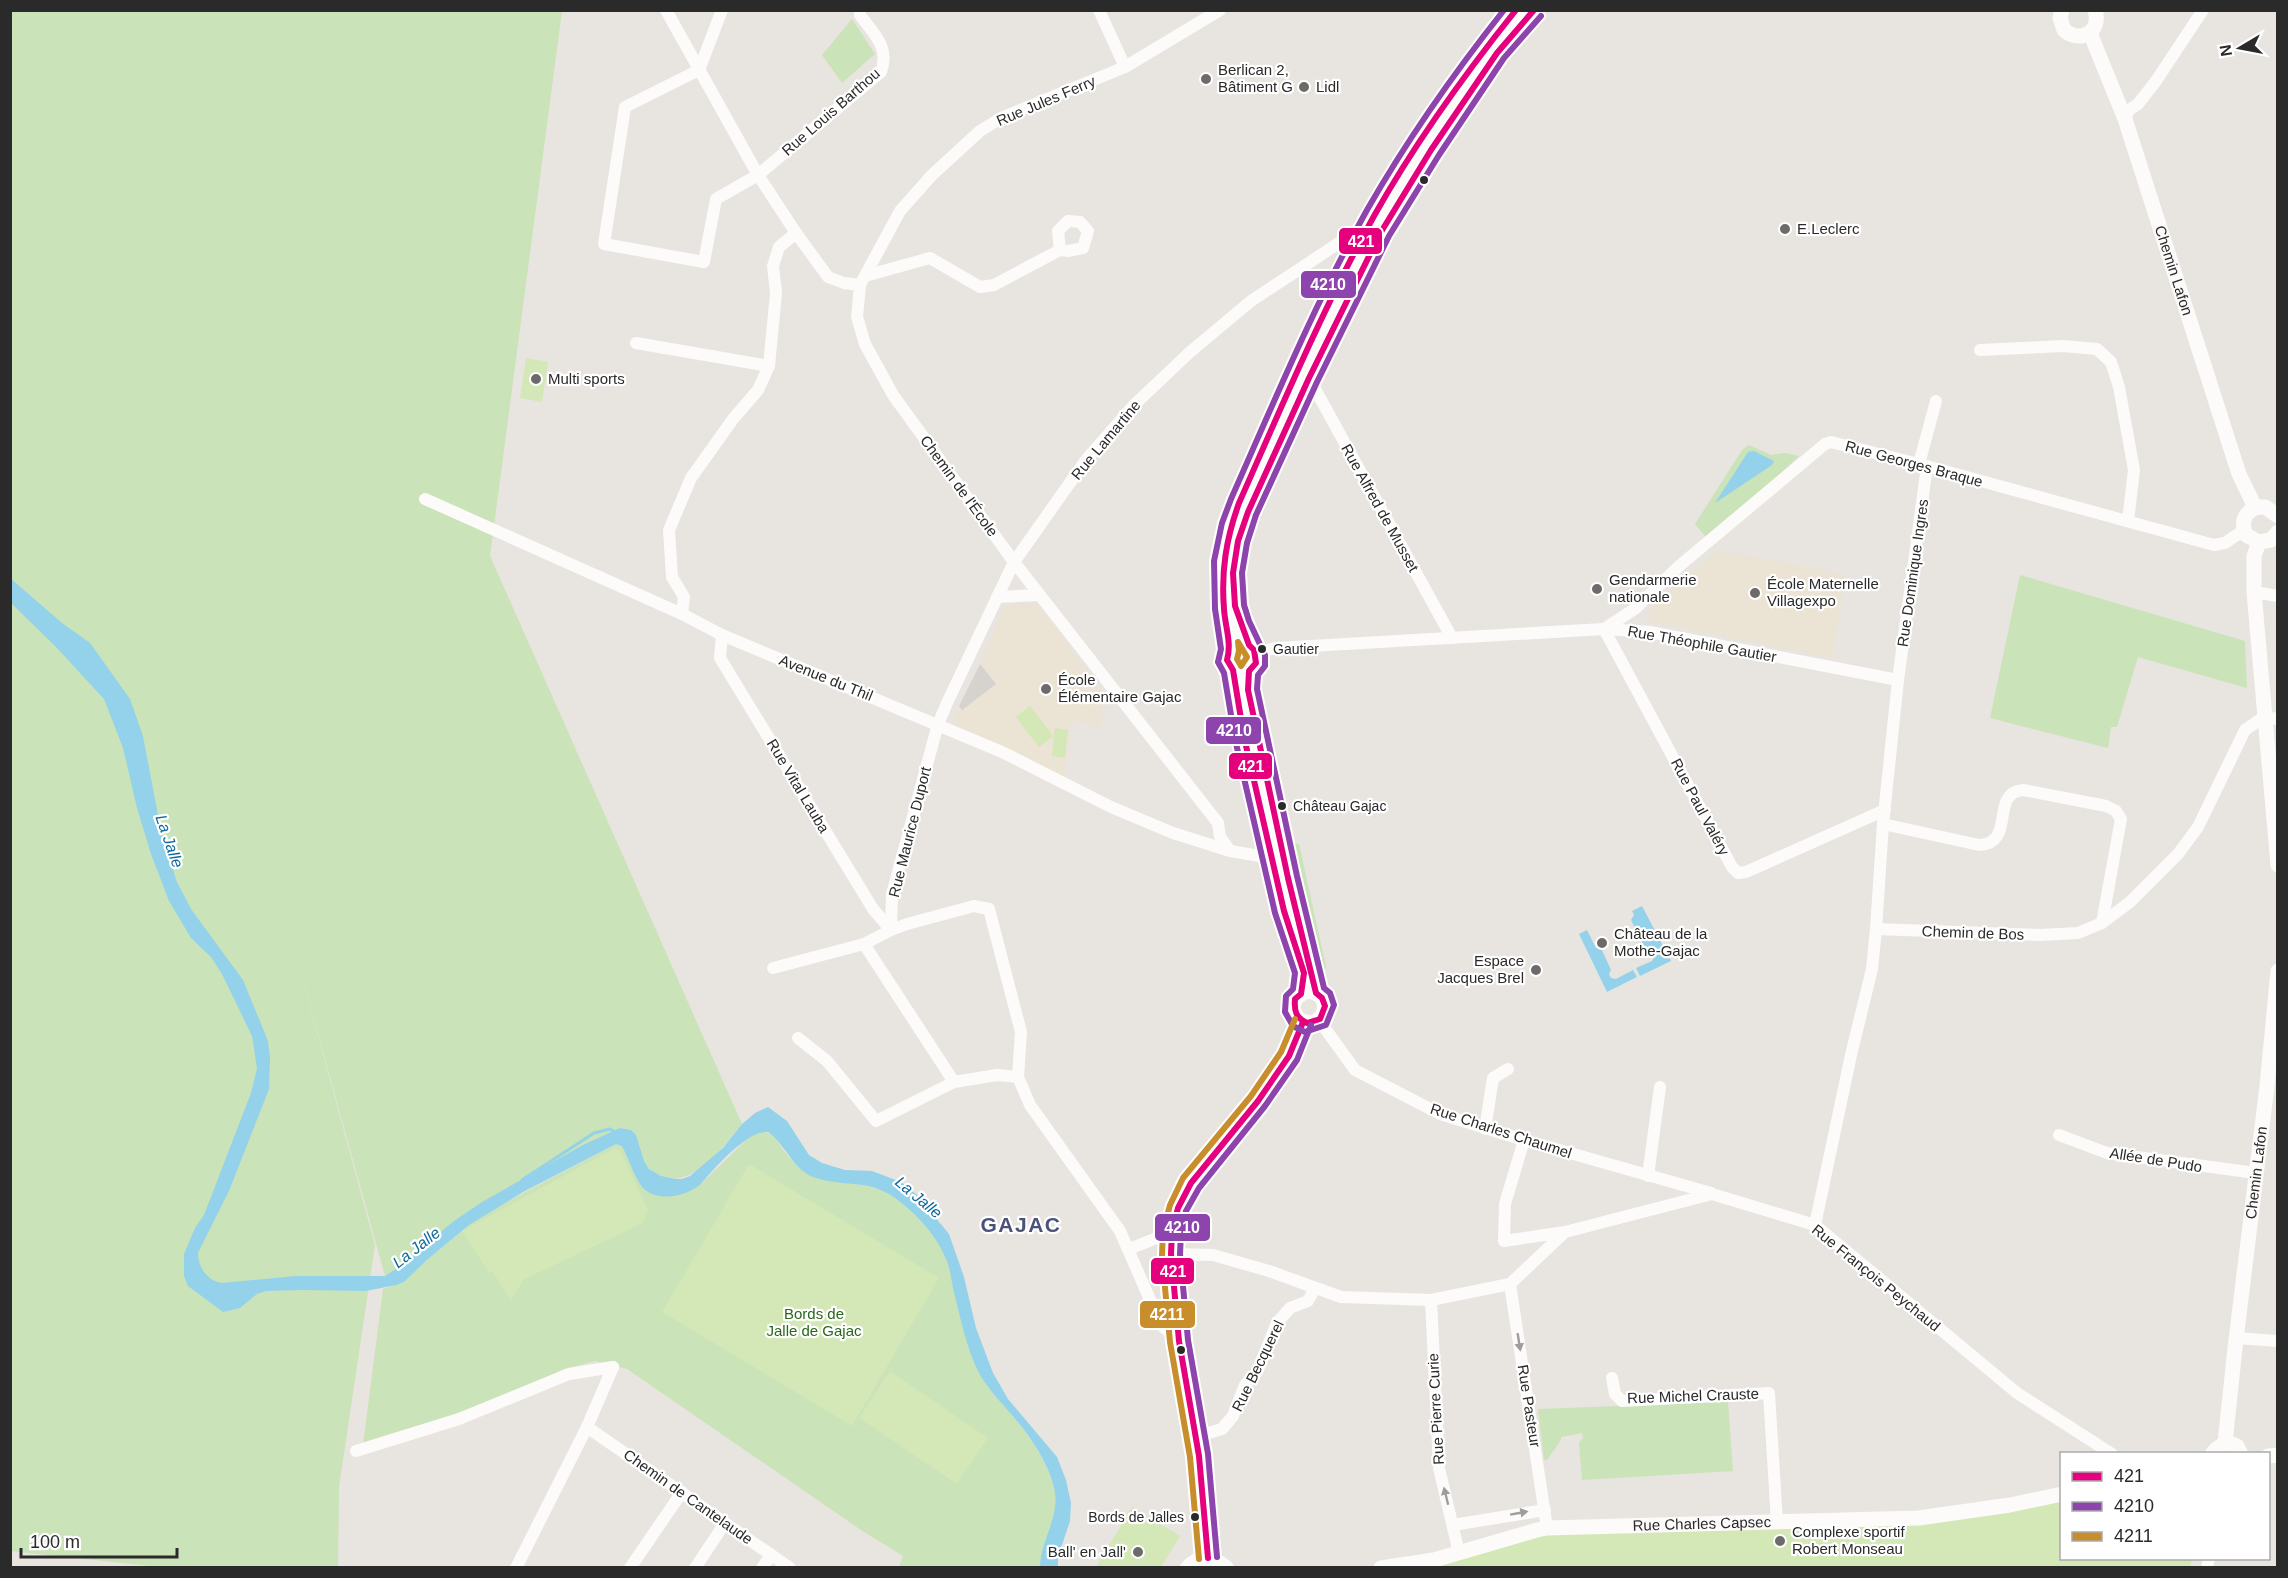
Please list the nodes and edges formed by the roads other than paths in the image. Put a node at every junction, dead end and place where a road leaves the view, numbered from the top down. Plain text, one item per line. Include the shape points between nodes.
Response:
1 (666, 10) edge
2 (722, 10) edge
3 (860, 10) edge
4 (1099, 10) edge
5 (1220, 10) edge
6 (1516, 10) edge
7 (1534, 10) edge
8 (2062, 10) edge
9 (2095, 10) edge
10 (2203, 10) edge
11 (2090, 33) junction
12 (1125, 67) junction
13 (699, 70) junction
14 (2125, 119) junction
15 (758, 175) junction
16 (796, 233) junction
17 (1359, 244) junction
18 (1060, 250) dead end
19 (863, 280) junction
20 (636, 343) dead end
21 (1980, 350) dead end
22 (769, 366) junction
23 (1309, 378) junction
24 (1936, 401) dead end
25 (1923, 465) junction
26 (425, 499) dead end
27 (2255, 507) junction
28 (2277, 516) edge
29 (2128, 521) junction
30 (2244, 530) junction
31 (2277, 534) edge
32 (2259, 542) junction
33 (1014, 562) junction
34 (2254, 592) junction
35 (1039, 595) junction
36 (2277, 596) edge
37 (997, 597) junction
38 (682, 614) junction
39 (1605, 629) junction
40 (722, 635) junction
41 (1452, 638) junction
42 (1252, 649) junction
43 (1230, 650) junction
44 (1241, 670) junction
45 (1898, 680) junction
46 (2271, 718) edge
47 (938, 724) junction
48 (1885, 810) junction
49 (1883, 824) junction
50 (1230, 851) junction
51 (1276, 853) junction
52 (2277, 866) edge
53 (2102, 923) junction
54 (1876, 929) junction
55 (891, 930) junction
56 (864, 944) junction
57 (773, 968) dead end
58 (2277, 971) edge
59 (1308, 993) junction
60 (1311, 1021) junction
61 (798, 1038) dead end
62 (1509, 1069) dead end
63 (1018, 1077) junction
64 (954, 1082) junction
65 (1660, 1087) dead end
66 (1485, 1129) junction
67 (2059, 1135) dead end
68 (1524, 1140) junction
69 (2256, 1173) junction
70 (1648, 1176) junction
71 (1712, 1194) junction
72 (1815, 1226) junction
73 (1172, 1232) junction
74 (1564, 1232) junction
75 (1129, 1249) junction
76 (1171, 1254) junction
77 (1510, 1284) junction
78 (1315, 1287) junction
79 (1431, 1300) junction
80 (2236, 1338) junction
81 (1179, 1341) junction
82 (2277, 1341) edge
83 (1612, 1378) dead end
84 (586, 1427) junction
85 (1195, 1437) junction
86 (2225, 1443) junction
87 (356, 1451) dead end
88 (2109, 1452) edge
89 (2214, 1452) edge
90 (2240, 1452) edge
91 (682, 1492) junction
92 (2060, 1494) edge
93 (1545, 1510) junction
94 (1777, 1522) junction
95 (725, 1523) junction
96 (1453, 1525) junction
97 (1547, 1528) junction
98 (1459, 1553) junction
99 (771, 1555) junction
100 (1208, 1558) junction
101 (516, 1568) edge
102 (630, 1568) edge
103 (695, 1568) edge
104 (762, 1568) edge
105 (790, 1568) edge
106 (1188, 1568) edge
107 (1226, 1568) edge
108 (1381, 1568) edge

1 - 13 street
2 - 13 street
3 - 15 street, Rue Louis Barthou via 882,44 885,60 881,72
4 - 12 street
5 - 12 street, Rue Jules Ferry
6 - 17 main road via 1442,111
7 - 23 main road via 1497,53 1431,150 1381,232
8 - 11 street via 2061,24 2069,34 2082,37
9 - 11 street via 2097,22
10 - 14 street via 2156,81
11 - 14 street, Chemin Lafon
12 - 19 street, Rue Jules Ferry via 1001,118 980,131 900,211
13 - 15 street
13 - 15 street, Rue Louis Barthou via 625,107 604,244 704,262 716,199
14 - 27 street, Chemin Lafon via 2239,474
15 - 16 street
16 - 19 street via 828,277 844,283
16 - 22 street via 778,247 773,266 776,293
17 - 33 street, Rue Lamartine via 1348,237 1251,301 1190,352 1134,405 1086,460
17 - 43 main road via 1300,366 1231,525 1222,562
18 - 19 street via 994,285 980,287 930,258
19 - 33 street, Chemin de l'École via 857,317 865,344 893,395
20 - 22 street
21 - 29 street via 2063,346 2097,349 2111,362 2134,470
22 - 38 street via 758,390 691,478 669,530 672,577 684,597
23 - 41 street, Rue Alfred de Musset
23 - 42 main road via 1238,541 1233,573 1235,606
24 - 25 street, Rue Dominique Ingres
25 - 29 street, Rue Georges Braque
25 - 39 street, Rue Georges Braque via 1843,444 1825,444 1678,567 1636,608
25 - 45 street, Rue Dominique Ingres
26 - 38 street, Avenue du Thil
27 - 28 street via 2270,508
27 - 30 street via 2246,514
29 - 30 street, Rue Georges Braque via 2214,545 2225,543
30 - 32 street
31 - 32 street via 2271,540
32 - 34 street via 2254,556
33 - 35 street, Chemin de l'École
33 - 37 street, Rue Lamartine
34 - 36 street
34 - 46 street
35 - 37 street
35 - 50 street, Chemin de l'École via 1218,824 1220,837
37 - 47 street, Rue Lamartine
38 - 40 street, Avenue du Thil
39 - 41 street, Rue Théophile Gautier
39 - 45 street, Rue Théophile Gautier via 1650,632
39 - 48 street, Rue Paul Valéry via 1738,873
40 - 47 street, Avenue du Thil
40 - 55 street, Rue Vital Lauba via 720,658 873,909
41 - 42 street, Rue Théophile Gautier
42 - 43 main road via 1236,644
42 - 44 main road via 1256,663
43 - 44 main road via 1227,660
44 - 51 main road via 1244,737
45 - 48 street
46 - 52 street
46 - 53 street, Chemin de Bos via 2254,722 2245,730 2198,827 2178,854 2130,902
47 - 50 street, Avenue du Thil via 1111,807
47 - 55 street, Rue Maurice Duport via 892,894
48 - 49 street
49 - 53 street via 1979,845 1994,841 2005,805 2016,791 2106,806 2121,819
49 - 54 street
50 - 51 street via 1260,856
51 - 59 main road via 1294,946
53 - 54 street, Chemin de Bos via 2078,933 2040,935
54 - 72 street via 1872,969
55 - 56 street
55 - 63 street via 974,906 989,909 1021,1032
56 - 57 street
56 - 64 street
58 - 69 street, Chemin Lafon
59 - 60 main road via 1322,998 1325,1006 1323,1015
59 - 60 main road via 1296,999 1293,1006 1297,1017
60 - 66 street, Rue Charles Chaumel via 1355,1070 1440,1114
60 - 73 main road via 1265,1092 1191,1183 1178,1208
61 - 64 street via 827,1061 876,1121
62 - 66 street via 1493,1078
63 - 64 street via 997,1075
63 - 75 street via 1030,1106 1114,1221
65 - 70 street
66 - 68 street, Rue Charles Chaumel
67 - 69 street, Allée de Pudo via 2107,1153
68 - 70 street, Rue Charles Chaumel
68 - 74 street via 1504,1204 1504,1241
69 - 80 street, Chemin Lafon
70 - 71 street, Rue Charles Chaumel
71 - 72 street, Rue François Peychaud
71 - 74 street
72 - 88 street, Rue François Peychaud via 2017,1393
73 - 75 street
73 - 76 main road
74 - 77 street
75 - 81 street via 1161,1325
76 - 78 street via 1214,1255
76 - 81 main road
77 - 79 street
77 -> 93 street, Rue Pasteur
78 - 79 street via 1341,1297
78 - 85 street, Rue Becquerel via 1308,1301 1290,1308 1277,1323 1233,1416 1222,1429
96 -> 79 street, Rue Pierre Curie via 1439,1468
80 - 82 street
80 - 86 street, Chemin Lafon
81 - 85 main road
83 - 94 street, Rue Michel Crauste via 1615,1394 1622,1401 1769,1393
84 - 87 street via 613,1367 569,1374 459,1419
84 - 91 street, Chemin de Cantelaude
84 - 101 street
85 - 100 main road
86 - 89 street
86 - 90 street via 2237,1446
91 - 95 street, Chemin de Cantelaude
91 - 102 street
92 - 94 street, Rue Charles Capsec via 1919,1518
96 -> 93 street
93 - 97 street, Rue Pasteur
94 - 97 street, Rue Charles Capsec
95 - 99 street, Chemin de Cantelaude
95 - 103 street
96 - 98 street, Rue Pierre Curie
97 - 98 street, Rue Charles Capsec
98 - 108 street, Rue Charles Capsec
99 - 104 street
99 - 105 street, Chemin de Cantelaude
100 - 106 main road
100 - 107 main road

